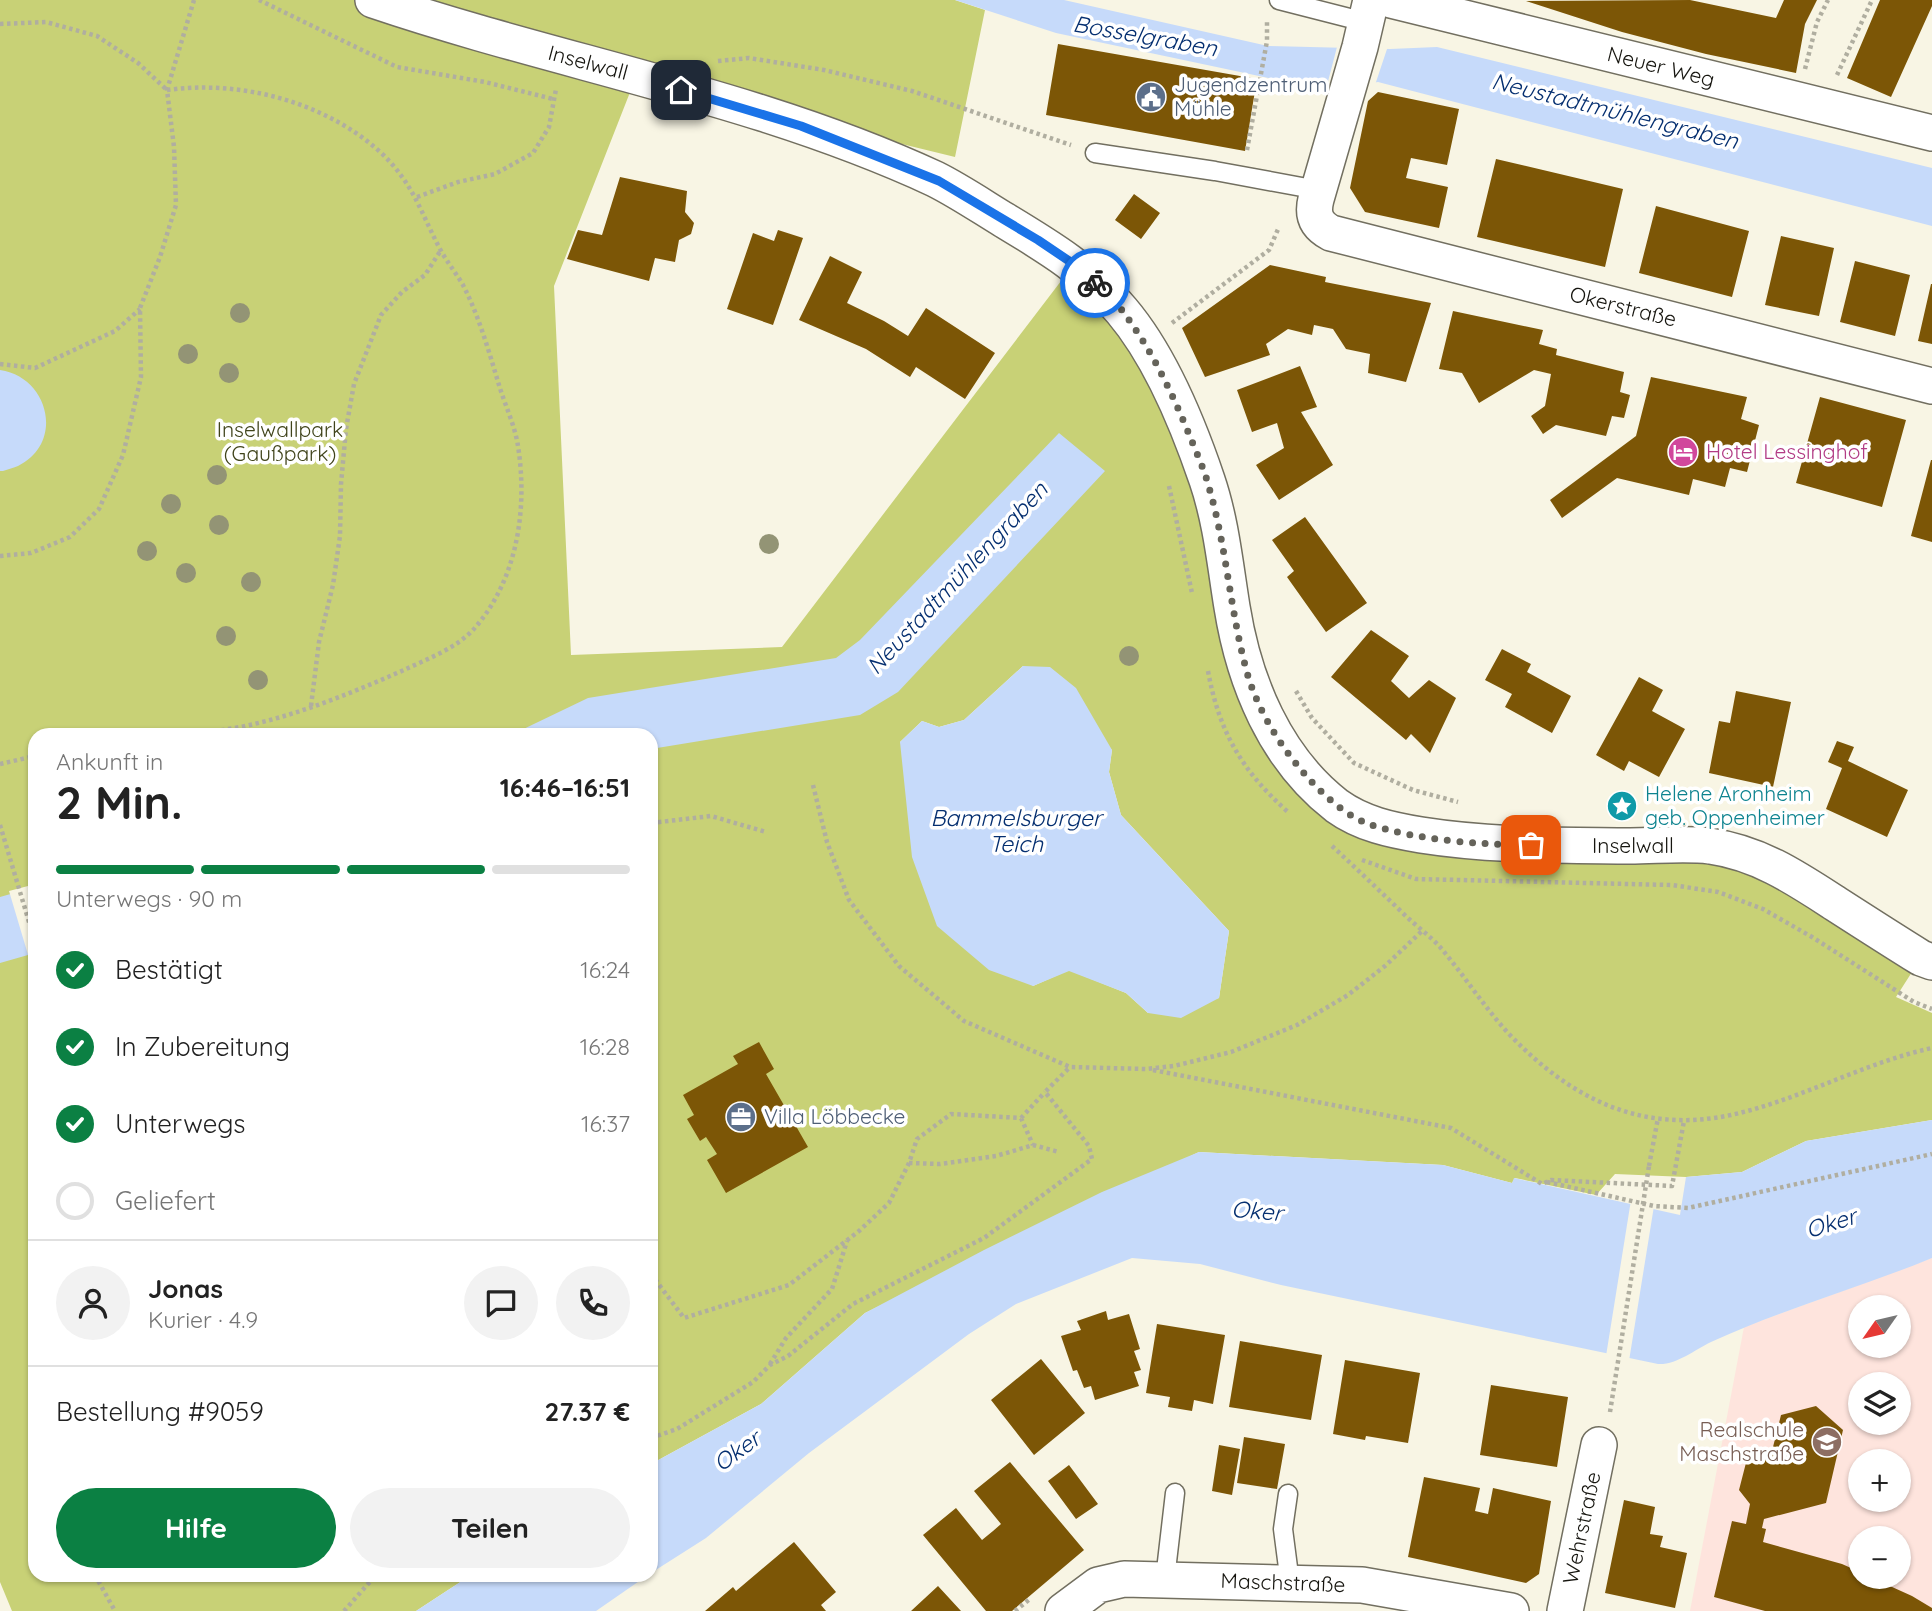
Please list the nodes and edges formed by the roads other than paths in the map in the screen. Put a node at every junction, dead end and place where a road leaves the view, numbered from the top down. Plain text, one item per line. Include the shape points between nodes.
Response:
1 (373, 0) edge
2 (1279, 0) edge
3 (1372, 17) edge
4 (1932, 133) edge
5 (1095, 153) road end
6 (1317, 206) junction
7 (1932, 386) edge
8 (1932, 961) edge
9 (1599, 1445) dead end
10 (1175, 1493) dead end
11 (1288, 1494) dead end
12 (1165, 1579) junction
13 (1290, 1583) junction
14 (1063, 1611) edge
15 (1511, 1611) edge
16 (1565, 1611) edge

1 - 8 street, Inselwall via 801,126 939,181 1074,264 1124,312 1166,379 1208,482 1248,677 1270,727 1299,768 1340,808 1367,823 1450,840 1505,845 1711,846 1772,863
2 - 3 lane
3 - 4 street, Neuer Weg via 1797,100
3 - 6 street
5 - 6 lane via 1243,175
6 - 7 street, Okerstraße via 1321,228 1331,233
9 - 16 street, Wehrstraße
10 - 12 lane
11 - 13 lane via 1283,1529
12 - 13 street, Maschstraße
12 - 14 street, Maschstraße via 1111,1580
13 - 15 street, Maschstraße via 1362,1585

